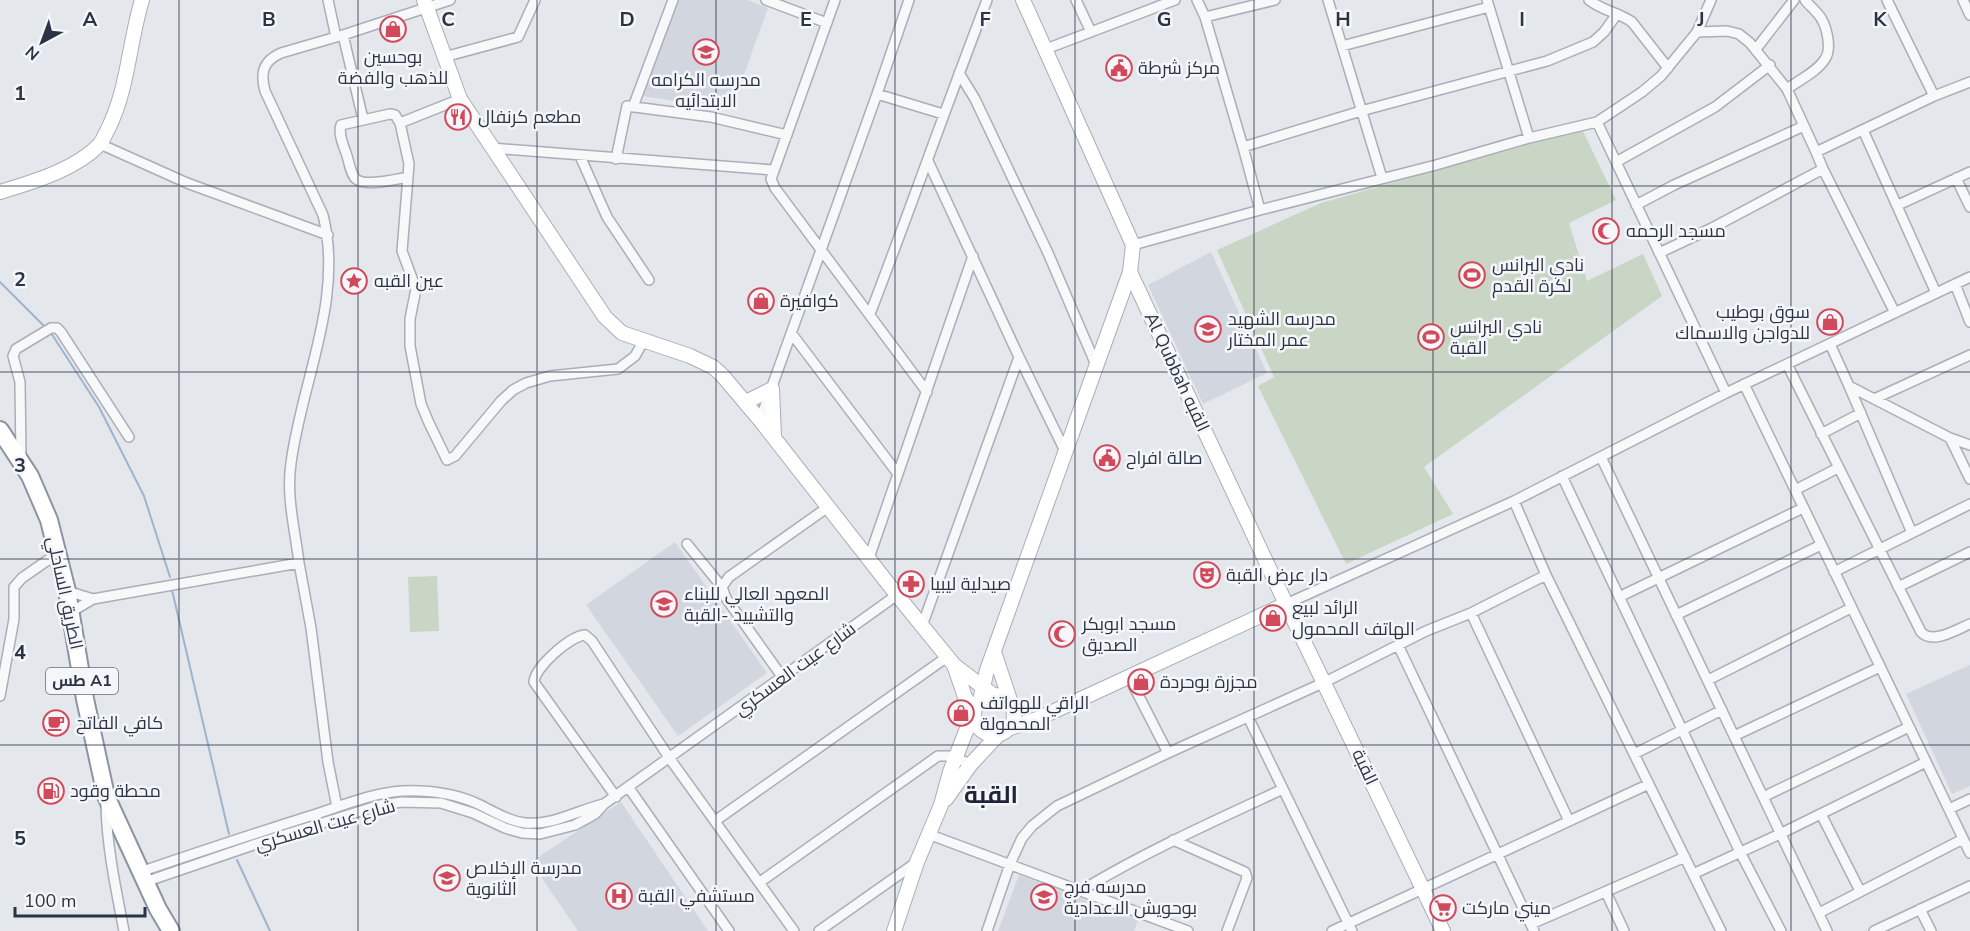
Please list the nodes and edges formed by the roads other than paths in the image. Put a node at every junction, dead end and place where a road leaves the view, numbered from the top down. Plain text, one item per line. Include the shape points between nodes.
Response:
1 (142, 0) edge
2 (327, 0) edge
3 (450, 0) edge
4 (535, 0) edge
5 (673, 0) edge
6 (766, 0) edge
7 (835, 0) edge
8 (907, 0) edge
9 (987, 0) edge
10 (1023, 0) edge
11 (1076, 0) edge
12 (1175, 0) edge
13 (1197, 0) edge
14 (1275, 0) edge
15 (1328, 0) edge
16 (1589, 0) edge
17 (1711, 0) edge
18 (1794, 0) edge
19 (1805, 0) edge
20 (1887, 0) edge
21 (1963, 0) edge
22 (1156, 3) edge
23 (425, 4) edge
24 (1488, 4) edge
25 (1970, 13) edge
26 (1617, 14) junction
27 (1204, 17) junction
28 (826, 23) junction
29 (1091, 32) junction
30 (1697, 32) junction
31 (339, 36) junction
32 (1342, 46) junction
33 (1046, 49) junction
34 (1756, 49) junction
35 (444, 57) junction
36 (1770, 65) junction
37 (1668, 68) junction
38 (1509, 72) junction
39 (959, 73) junction
40 (1970, 82) edge
41 (1787, 89) junction
42 (877, 94) junction
43 (1934, 96) junction
44 (460, 99) junction
45 (633, 107) junction
46 (1361, 111) junction
47 (943, 114) junction
48 (363, 119) junction
49 (1597, 122) junction
50 (400, 123) junction
51 (1804, 126) junction
52 (1863, 130) junction
53 (786, 135) junction
54 (1529, 138) junction
55 (100, 144) junction
56 (1243, 147) junction
57 (492, 148) junction
58 (1816, 152) junction
59 (580, 156) junction
60 (616, 159) junction
61 (928, 161) junction
62 (1616, 162) junction
63 (1823, 169) junction
64 (773, 170) junction
65 (1970, 172) edge
66 (408, 177) junction
67 (1382, 178) junction
68 (1956, 178) junction
69 (0, 192) edge
70 (1636, 205) junction
71 (1898, 205) junction
72 (1970, 207) edge
73 (1260, 210) junction
74 (328, 235) junction
75 (1133, 245) junction
76 (821, 248) junction
77 (1659, 253) junction
78 (973, 256) junction
79 (1130, 272) junction
80 (1970, 277) edge
81 (649, 280) dead end
82 (1955, 284) junction
83 (1936, 293) junction
84 (1895, 313) junction
85 (870, 314) junction
86 (1970, 322) edge
87 (792, 334) junction
88 (643, 342) junction
89 (1830, 344) junction
90 (1970, 355) edge
91 (1019, 357) junction
92 (1096, 364) junction
93 (1787, 364) junction
94 (1743, 384) junction
95 (1849, 386) junction
96 (772, 389) junction
97 (927, 392) junction
98 (1726, 393) junction
99 (1874, 399) junction
100 (746, 402) junction
101 (1861, 413) junction
102 (760, 420) junction
103 (0, 430) edge
104 (1821, 434) junction
105 (129, 437) dead end
106 (774, 437) junction
107 (1950, 438) junction
108 (1970, 445) edge
109 (1066, 453) junction
110 (1601, 457) junction
111 (21, 459) junction
112 (1838, 468) junction
113 (898, 474) junction
114 (1562, 476) junction
115 (1970, 479) edge
116 (1795, 490) junction
117 (1514, 501) junction
118 (1970, 504) edge
119 (828, 507) junction
120 (1803, 508) junction
121 (1912, 533) junction
122 (687, 544) dead end
123 (1821, 545) junction
124 (1879, 550) junction
125 (1970, 552) edge
126 (58, 553) junction
127 (869, 558) junction
128 (299, 562) junction
129 (1834, 572) junction
130 (1546, 575) junction
131 (1659, 578) junction
132 (722, 587) junction
133 (1898, 587) junction
134 (67, 591) junction
135 (897, 595) junction
136 (1619, 597) junction
137 (93, 600) junction
138 (1286, 604) junction
139 (1851, 608) junction
140 (71, 612) junction
141 (1471, 613) junction
142 (1676, 615) junction
143 (1970, 624) edge
144 (922, 626) junction
145 (1398, 645) junction
146 (994, 652) junction
147 (951, 661) junction
148 (1880, 667) junction
149 (1129, 677) junction
150 (783, 678) junction
151 (1708, 680) junction
152 (1325, 682) junction
153 (0, 696) edge
154 (981, 702) junction
155 (1011, 703) junction
156 (1722, 711) junction
157 (1248, 717) junction
158 (1909, 727) junction
159 (1682, 730) junction
160 (1004, 731) junction
161 (1734, 736) junction
162 (1168, 753) junction
163 (1634, 754) junction
164 (955, 758) junction
165 (670, 759) junction
166 (1926, 762) junction
167 (971, 764) junction
168 (1649, 784) junction
169 (628, 789) junction
170 (1283, 789) junction
171 (378, 795) junction
172 (106, 796) junction
173 (616, 797) junction
174 (1763, 797) junction
175 (1970, 799) edge
176 (604, 804) junction
177 (380, 805) junction
178 (941, 806) junction
179 (337, 807) junction
180 (1948, 809) junction
181 (1821, 814) junction
182 (715, 821) junction
183 (1569, 821) junction
184 (1782, 833) junction
185 (928, 834) junction
186 (1963, 838) junction
187 (1173, 840) junction
188 (1740, 852) junction
189 (1498, 853) junction
190 (1970, 853) edge
191 (1685, 857) junction
192 (917, 862) junction
193 (1010, 864) junction
194 (1693, 874) junction
195 (142, 877) junction
196 (760, 882) junction
197 (1970, 886) edge
198 (1422, 888) junction
199 (1082, 890) junction
200 (1860, 891) junction
201 (1606, 892) junction
202 (1920, 909) junction
203 (1819, 913) junction
204 (1350, 927) edge
205 (1532, 927) edge
206 (1167, 928) edge
207 (124, 931) edge
208 (171, 931) edge
209 (729, 931) edge
210 (795, 931) edge
211 (819, 931) edge
212 (894, 931) edge
213 (987, 931) edge
214 (1188, 931) edge
215 (1227, 931) edge
216 (1332, 931) edge
217 (1443, 931) edge
218 (1624, 931) edge
219 (1721, 931) edge
220 (1781, 931) edge
221 (1827, 931) edge
222 (1874, 931) edge
223 (1931, 931) edge

1 - 55 street via 121,94
2 - 31 street
3 - 23 street
4 - 35 street via 518,37
5 - 45 street
6 - 28 street
7 - 28 street
8 - 42 street
9 - 39 street
10 - 33 street
11 - 29 street
12 - 22 street
13 - 27 street
14 - 27 street
15 - 32 street
16 - 26 street
17 - 30 street
18 - 34 street
19 - 41 street via 1827,32 1828,50 1817,67
20 - 43 street
21 - 25 street
22 - 29 street
23 - 31 street
23 - 35 street
24 - 32 street
24 - 38 street
26 - 37 street via 1632,22
26 - 38 street via 1593,42
27 - 56 street
28 - 53 street
29 - 33 street
30 - 34 street via 1739,34
30 - 37 street
31 - 48 street
31 - 74 street via 274,56 263,68 261,78 323,215
32 - 46 street
33 - 75 street
34 - 36 street
35 - 44 street
36 - 41 street
36 - 62 street via 1715,107
37 - 49 street via 1642,92
38 - 46 street
38 - 54 street
39 - 47 street
39 - 92 street via 1048,253
40 - 43 street
41 - 51 street
42 - 47 street
42 - 76 street
43 - 52 street
44 - 50 street
44 - 57 street
45 - 53 street via 711,117
45 - 60 street via 627,106
46 - 56 street
46 - 67 street
47 - 61 street
48 - 50 street via 392,114
48 - 66 street via 345,123 340,129 354,177 363,183
49 - 54 street
49 - 62 street
50 - 66 street via 409,158
51 - 58 street
51 - 70 street
52 - 58 street
52 - 71 street
53 - 64 street
54 - 67 street
55 - 69 street via 83,158 42,179
55 - 74 street via 188,183
56 - 73 street
57 - 59 street
57 - 88 street via 605,317 622,333
58 - 63 street
59 - 60 street
59 - 81 street via 607,218
60 - 64 street
61 - 78 street
61 - 85 street
62 - 70 street
63 - 77 street
63 - 84 street
64 - 76 street via 773,184
65 - 68 street
66 - 88 street via 402,251 416,289 410,346 422,404 447,460 455,456 513,390 550,376 618,369 635,356
67 - 73 street
68 - 71 street
68 - 72 street
70 - 77 street
71 - 83 street
73 - 75 street
74 - 128 street via 330,262 325,309 290,465 290,514
75 - 79 street
76 - 85 street
76 - 87 street
77 - 98 street
78 - 91 street
78 - 97 street
79 - 92 street
79 - 138 street, Al Qubbah القبه
80 - 82 street
82 - 83 street
82 - 86 street
83 - 84 street
84 - 89 street
85 - 97 street
87 - 96 street
87 - 113 street
88 - 100 street via 713,367
89 - 93 street
89 - 95 street
90 - 99 street
91 - 109 street
91 - 144 street
92 - 109 street
93 - 94 street
93 - 104 street
94 - 98 street
94 - 116 street
95 - 99 street
95 - 101 street
96 - 100 street
96 - 102 street
96 - 106 street
97 - 113 street
98 - 110 street
99 - 107 street
100 - 102 street
101 - 104 street
101 - 121 street
102 - 106 street
103 - 111 highway, الطريق الساحلي / طس A1
104 - 112 street
105 - 111 street via 61,332 51,328 16,349 13,356 20,382
106 - 119 street
107 - 108 street
107 - 115 street
109 - 146 street
110 - 114 street
110 - 131 street
111 - 126 highway, الطريق الساحلي / طس A1 via 40,497
112 - 116 street
112 - 124 street
113 - 127 street
114 - 117 street
114 - 136 street
116 - 120 street
117 - 130 street
117 - 138 street
118 - 121 street
119 - 127 street
119 - 132 street via 729,577
120 - 123 street
120 - 131 street
121 - 124 street
122 - 132 street
123 - 129 street
123 - 142 street
124 - 129 street
124 - 133 street
125 - 133 street
126 - 134 highway, الطريق الساحلي / طس A1
126 - 153 street via 14,587 14,619
127 - 135 street
128 - 137 street
128 - 179 street
129 - 139 street
130 - 141 street
130 - 163 street
131 - 136 street
131 - 142 street
132 - 150 street
133 - 143 street via 1925,636 1934,638
134 - 137 street
134 - 140 highway, الطريق الساحلي / طس A1
135 - 144 street
135 - 150 street, شارع عيت العسكري
136 - 159 street
137 - 140 street
138 - 149 street
138 - 152 street, القبة
139 - 148 street
139 - 151 street
140 - 172 highway, الطريق الساحلي / طس A1
141 - 145 street
141 - 183 street
142 - 151 street
144 - 147 street
145 - 152 street
145 - 189 street
146 - 154 street
146 - 155 street
147 - 154 street
147 - 154 street via 965,697
147 - 182 street
148 - 158 street
148 - 161 street
149 - 160 street
149 - 162 street
150 - 165 street, شارع عيت العسكري
151 - 156 street
152 - 157 street
152 - 198 street, القبة
154 - 155 street via 1000,695
154 - 160 street via 980,729 992,735
154 - 164 street
155 - 160 street via 1015,716
156 - 159 street
156 - 161 street
157 - 162 street
157 - 170 street
158 - 166 street
158 - 174 street
159 - 163 street
159 - 188 street
160 - 167 street
161 - 174 street
162 - 193 street via 1057,806 1027,832
163 - 168 street
164 - 167 street
164 - 178 street
164 - 196 street via 938,756
165 - 169 street, شارع عيت العسكري
165 - 173 street via 588,638 582,634 565,644 534,682
165 - 182 street
166 - 180 street
166 - 181 street
167 - 178 street
168 - 183 street
168 - 191 street
169 - 173 street, شارع عيت العسكري
169 - 209 street
170 - 187 street
170 - 204 street
171 - 176 street, شارع عيت العسكري via 442,793 530,823 555,820
171 - 177 street
171 - 179 street, شارع عيت العسكري
172 - 195 highway, الطريق الساحلي / طس A1
172 - 207 street via 108,838
173 - 176 street, شارع عيت العسكري
174 - 184 street
175 - 180 street
176 - 177 street, شارع عيت العسكري via 575,825 540,834 505,828 441,803
177 - 195 street, شارع عيت العسكري
178 - 185 street
179 - 195 street, شارع عيت العسكري
180 - 186 street
181 - 184 street
181 - 200 street
182 - 196 street
183 - 189 street
184 - 188 street
184 - 203 street
185 - 192 street
185 - 193 street
186 - 190 street
186 - 200 street
187 - 199 street
187 - 215 street via 1245,872 1247,878
188 - 194 street
188 - 220 street
189 - 198 street
189 - 205 street
191 - 194 street
191 - 201 street
192 - 211 street
192 - 212 street
193 - 199 street
193 - 213 street
194 - 219 street
195 - 208 highway, الطريق الساحلي / طس A1
196 - 210 street
197 - 202 street
198 - 204 street
198 - 217 street, القبة
199 - 206 street
200 - 203 street
201 - 205 street
201 - 218 street
202 - 222 street
202 - 223 street
203 - 221 street
204 - 216 street
206 - 214 street

